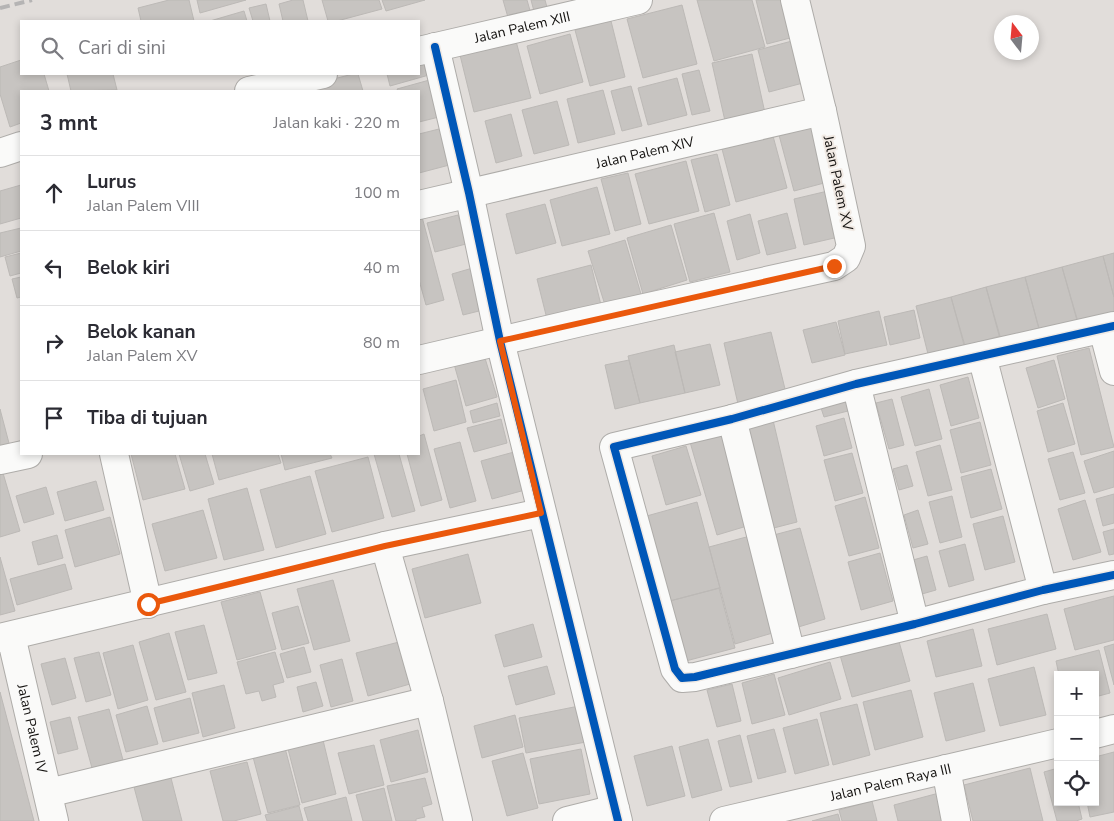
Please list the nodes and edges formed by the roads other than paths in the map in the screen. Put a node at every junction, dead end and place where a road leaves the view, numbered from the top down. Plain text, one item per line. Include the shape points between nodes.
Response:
1 (638, 0) edge
2 (796, 0) edge
3 (427, 49) edge
4 (319, 75) edge
5 (253, 90) edge
6 (822, 111) junction
7 (20, 146) edge
8 (0, 152) edge
9 (469, 193) junction
10 (420, 205) edge
11 (1108, 328) edge
12 (500, 341) junction
13 (982, 356) junction
14 (420, 360) edge
15 (1114, 371) edge
16 (856, 384) junction
17 (732, 419) junction
18 (23, 455) edge
19 (114, 455) edge
20 (0, 460) edge
21 (541, 513) junction
22 (385, 546) junction
23 (1114, 575) edge
24 (1043, 590) junction
25 (148, 604) junction
26 (915, 624) junction
27 (5, 637) edge
28 (791, 654) junction
29 (428, 701) junction
30 (1114, 729) edge
31 (1099, 733) edge
32 (1054, 744) edge
33 (946, 769) junction
34 (48, 794) junction
35 (616, 815) edge
36 (54, 821) edge
37 (458, 821) edge
38 (567, 821) edge
39 (724, 821) edge
40 (956, 821) edge

1 - 3 street, Jalan Palem XIII
2 - 6 street
3 - 9 street
4 - 5 street
6 - 9 street, Jalan Palem XIV
6 - 12 street, Jalan Palem XV via 851,246 846,258 834,266
7 - 8 street
9 - 10 street, Jalan Palem XIV
9 - 12 street
11 - 13 street
11 - 15 street
12 - 14 street, Jalan Palem XV
12 - 21 street
13 - 16 street
13 - 24 street
16 - 17 street
16 - 26 street
17 - 28 street
17 - 28 street via 614,447 674,669 682,678 695,677
18 - 20 street
19 - 25 street
21 - 22 street
21 - 35 street
22 - 25 street
22 - 29 street
23 - 24 street
24 - 26 street
25 - 27 street
26 - 28 street
27 - 34 street, Jalan Palem IV
29 - 34 street
29 - 37 street
30 - 31 street
32 - 33 street, Jalan Palem Raya III
33 - 39 street, Jalan Palem Raya III
33 - 40 street
34 - 36 street, Jalan Palem IV
35 - 38 street

